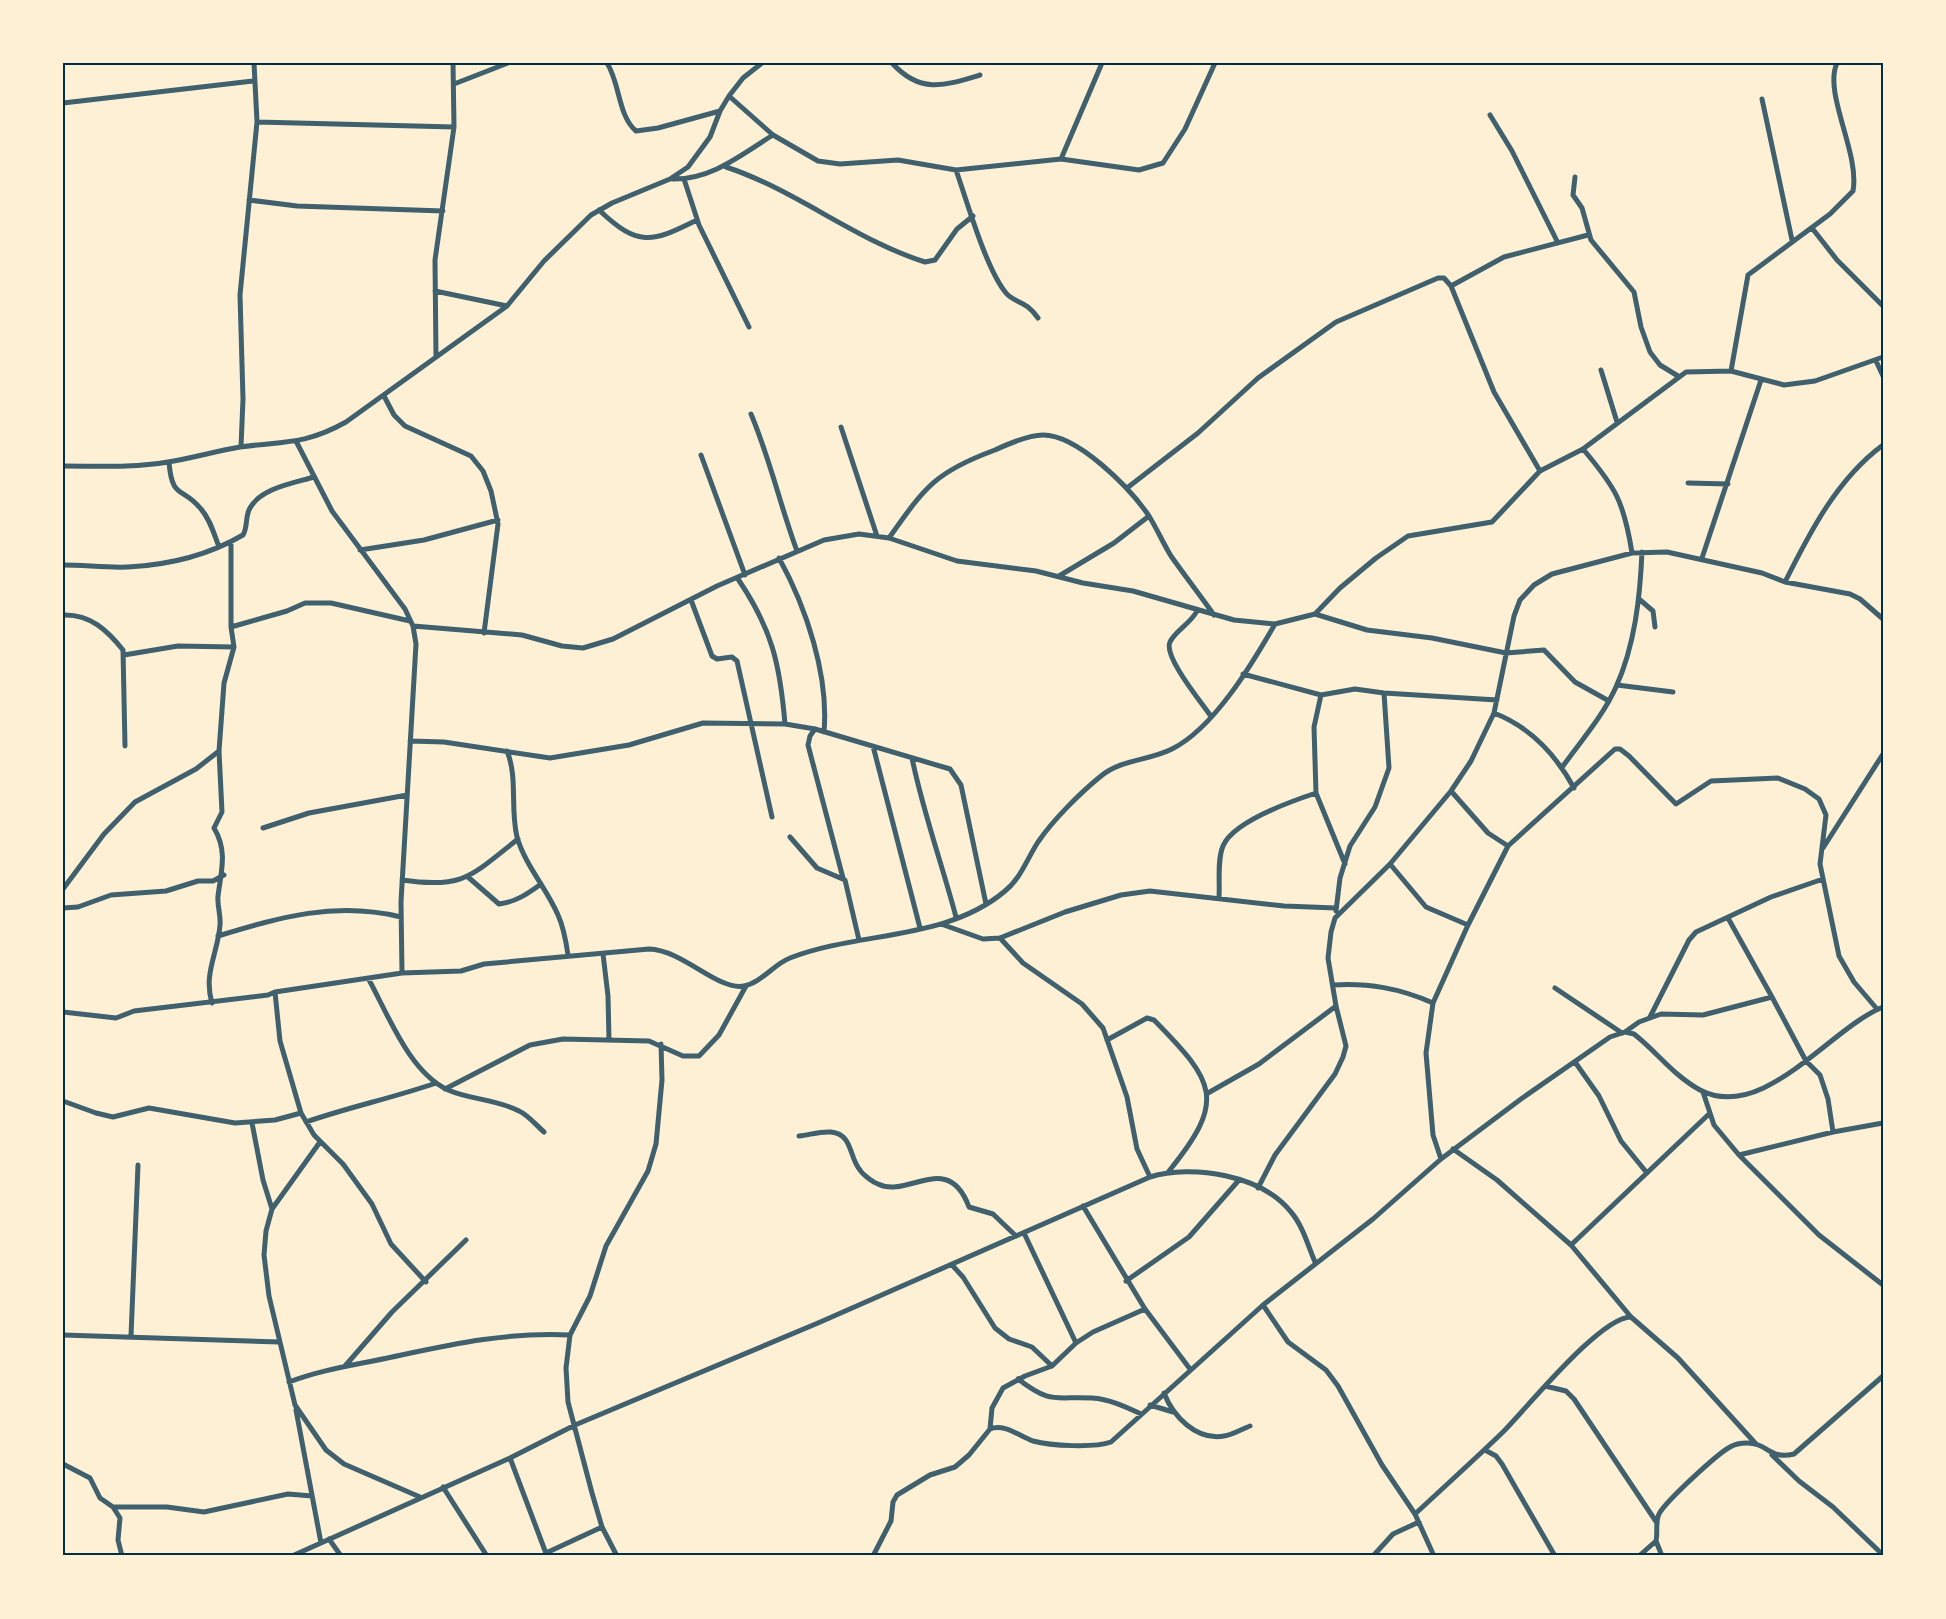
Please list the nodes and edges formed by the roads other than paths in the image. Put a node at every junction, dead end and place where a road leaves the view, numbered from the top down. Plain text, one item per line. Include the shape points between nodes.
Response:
1 (254, 63) edge
2 (453, 63) edge
3 (508, 63) edge
4 (607, 63) edge
5 (762, 63) edge
6 (892, 63) edge
7 (1102, 63) edge
8 (1215, 63) edge
9 (1837, 63) edge
10 (980, 75) dead end
11 (253, 81) junction
12 (454, 84) junction
13 (729, 96) junction
14 (1762, 99) dead end
15 (63, 104) edge
16 (720, 111) junction
17 (1490, 115) dead end
18 (256, 122) junction
19 (454, 127) junction
20 (773, 135) junction
21 (1061, 159) junction
22 (726, 167) junction
23 (956, 170) junction
24 (1575, 177) dead end
25 (670, 179) junction
26 (684, 179) junction
27 (249, 200) junction
28 (598, 210) junction
29 (443, 211) junction
30 (973, 216) junction
31 (697, 220) junction
32 (1812, 228) junction
33 (1588, 235) junction
34 (1792, 240) junction
35 (1558, 243) junction
36 (1450, 286) junction
37 (435, 291) junction
38 (507, 306) junction
39 (1883, 306) edge
40 (1038, 318) dead end
41 (749, 327) dead end
42 (436, 357) junction
43 (1883, 357) edge
44 (1876, 361) junction
45 (1601, 370) dead end
46 (1731, 371) junction
47 (1883, 375) edge
48 (1678, 376) junction
49 (1761, 381) junction
50 (384, 396) junction
51 (750, 414) dead end
52 (1617, 422) junction
53 (841, 427) dead end
54 (297, 443) junction
55 (1883, 445) edge
56 (241, 447) junction
57 (1582, 448) junction
58 (701, 454) dead end
59 (169, 462) junction
60 (63, 466) edge
61 (1540, 471) junction
62 (314, 477) junction
63 (1688, 483) dead end
64 (1728, 484) junction
65 (1127, 488) junction
66 (1149, 516) junction
67 (498, 520) junction
68 (877, 536) junction
69 (889, 538) junction
70 (231, 542) junction
71 (219, 547) junction
72 (360, 550) junction
73 (797, 551) junction
74 (1642, 552) junction
75 (1632, 553) junction
76 (778, 558) junction
77 (1702, 558) junction
78 (63, 565) edge
79 (745, 575) junction
80 (1059, 576) junction
81 (738, 579) junction
82 (1785, 582) junction
83 (1639, 599) junction
84 (691, 600) junction
85 (1197, 611) junction
86 (1315, 614) junction
87 (63, 615) edge
88 (1214, 615) junction
89 (1883, 619) edge
90 (412, 623) junction
91 (1275, 624) junction
92 (231, 627) junction
93 (1655, 627) dead end
94 (484, 633) junction
95 (234, 646) junction
96 (1506, 653) junction
97 (124, 655) junction
98 (1243, 674) junction
99 (1617, 685) junction
100 (1673, 692) dead end
101 (1384, 693) junction
102 (1321, 695) junction
103 (1497, 700) junction
104 (1609, 701) junction
105 (1494, 713) junction
106 (1210, 715) junction
107 (749, 723) junction
108 (785, 724) junction
109 (815, 729) junction
110 (824, 732) junction
111 (410, 741) junction
112 (125, 746) dead end
113 (873, 746) junction
114 (219, 751) junction
115 (507, 751) junction
116 (1883, 754) edge
117 (912, 759) junction
118 (1563, 766) junction
119 (1574, 788) junction
120 (1451, 791) junction
121 (1316, 793) junction
122 (407, 795) junction
123 (772, 817) dead end
124 (263, 828) dead end
125 (790, 837) dead end
126 (518, 839) junction
127 (1508, 846) junction
128 (1822, 849) junction
129 (1345, 864) junction
130 (1390, 864) junction
131 (224, 875) junction
132 (468, 876) junction
133 (843, 878) junction
134 (1823, 879) junction
135 (402, 880) junction
136 (541, 884) junction
137 (63, 889) edge
138 (1219, 898) junction
139 (986, 904) junction
140 (63, 908) edge
141 (1336, 908) junction
142 (401, 917) junction
143 (956, 917) junction
144 (1335, 918) junction
145 (1728, 918) junction
146 (941, 924) junction
147 (1468, 925) junction
148 (920, 928) junction
149 (218, 936) junction
150 (1000, 938) junction
151 (859, 940) junction
152 (603, 954) junction
153 (568, 955) junction
154 (402, 973) junction
155 (368, 978) junction
156 (746, 986) junction
157 (1333, 986) junction
158 (1555, 988) dead end
159 (275, 992) junction
160 (1772, 997) junction
161 (212, 1003) junction
162 (1433, 1003) junction
163 (1336, 1005) junction
164 (1880, 1008) edge
165 (63, 1012) edge
166 (1650, 1017) junction
167 (1624, 1032) junction
168 (609, 1040) junction
169 (1107, 1040) junction
170 (661, 1044) junction
171 (1806, 1061) junction
172 (1575, 1062) junction
173 (436, 1083) junction
174 (445, 1089) junction
175 (1208, 1092) junction
176 (1703, 1092) junction
177 (63, 1101) edge
178 (301, 1113) junction
179 (1709, 1114) junction
180 (306, 1122) junction
181 (252, 1123) junction
182 (1883, 1123) edge
183 (544, 1132) dead end
184 (1833, 1132) junction
185 (799, 1136) dead end
186 (320, 1142) junction
187 (1452, 1149) junction
188 (1739, 1155) junction
189 (1441, 1159) junction
190 (138, 1165) dead end
191 (1169, 1171) junction
192 (1647, 1173) junction
193 (1150, 1177) junction
194 (1239, 1180) junction
195 (1258, 1188) junction
196 (1083, 1206) junction
197 (272, 1209) junction
198 (1024, 1233) junction
199 (1016, 1236) junction
200 (466, 1240) dead end
201 (1571, 1245) junction
202 (1315, 1262) junction
203 (952, 1265) junction
204 (1126, 1281) junction
205 (426, 1282) junction
206 (1882, 1282) edge
207 (1620, 1304) junction
208 (1263, 1305) junction
209 (1144, 1309) junction
210 (1631, 1317) junction
211 (1611, 1324) junction
212 (63, 1335) edge
213 (570, 1335) junction
214 (130, 1336) junction
215 (280, 1342) junction
216 (1076, 1343) junction
217 (1052, 1366) junction
218 (344, 1367) junction
219 (1190, 1369) junction
220 (1883, 1376) edge
221 (1018, 1379) junction
222 (289, 1382) junction
223 (1545, 1386) junction
224 (1164, 1393) junction
225 (295, 1405) junction
226 (1150, 1405) junction
227 (1173, 1412) junction
228 (1141, 1414) junction
229 (574, 1425) junction
230 (1250, 1426) dead end
231 (990, 1429) junction
232 (1756, 1444) junction
233 (1485, 1449) junction
234 (1771, 1454) junction
235 (510, 1458) junction
236 (63, 1464) edge
237 (443, 1487) junction
238 (312, 1496) junction
239 (420, 1497) junction
240 (113, 1507) junction
241 (1415, 1514) junction
242 (1419, 1522) junction
243 (1657, 1523) junction
244 (602, 1527) junction
245 (330, 1539) junction
246 (1656, 1541) junction
247 (321, 1543) junction
248 (547, 1554) edge
249 (1882, 1555) edge
250 (122, 1556) edge
251 (292, 1556) edge
252 (340, 1556) edge
253 (487, 1556) edge
254 (616, 1556) edge
255 (873, 1556) edge
256 (1373, 1556) edge
257 (1434, 1556) edge
258 (1555, 1556) edge
259 (1639, 1556) edge
260 (1662, 1556) edge

1 - 11 street
2 - 12 street
3 - 12 street
4 - 16 street via 630,126 636,131
5 - 13 street
6 - 10 street via 916,82 934,85
7 - 21 street
8 - 21 street via 1185,129 1163,163 1139,170
9 - 32 street via 1833,86 1854,187 1846,200
11 - 15 street
11 - 18 street
12 - 19 street
13 - 16 street
13 - 20 street
14 - 34 street
16 - 25 street via 711,137 697,158
17 - 35 street
18 - 19 street
18 - 27 street
19 - 29 street
20 - 22 street
20 - 23 street via 818,161 840,164 898,160
21 - 23 street
22 - 26 street
22 - 30 street via 773,185 845,226 925,261 935,260 957,229
23 - 30 street
24 - 33 street via 1573,195 1582,208
25 - 26 street
25 - 28 street
26 - 31 street
27 - 29 street via 297,206
27 - 56 street via 240,295
28 - 31 street via 628,235 642,238 672,232
28 - 38 street via 568,235
29 - 37 street via 435,260
30 - 40 street via 1006,294 1030,306
31 - 41 street
32 - 34 street
32 - 39 street via 1837,260
33 - 35 street
33 - 48 street via 1633,290 1641,327 1654,359
34 - 46 street via 1746,278
35 - 36 street via 1491,262
36 - 61 street via 1494,392
36 - 65 street via 1444,278 1431,279 1336,322 1258,378 1198,433
37 - 38 street
37 - 42 street
38 - 42 street
42 - 50 street
43 - 44 street
44 - 47 street
44 - 49 street via 1815,381 1784,385
45 - 52 street
46 - 48 street via 1705,369
46 - 49 street
48 - 52 street
49 - 64 street
50 - 54 street via 322,435
50 - 67 street via 405,426 477,462 491,491
51 - 73 street via 772,468
52 - 57 street
53 - 68 street
54 - 56 street
54 - 62 street
55 - 82 street via 1847,478 1829,502
56 - 59 street
57 - 61 street
57 - 75 street via 1620,498
58 - 79 street
59 - 60 street via 115,468
59 - 71 street via 172,485 201,507
61 - 86 street via 1492,522 1408,536 1367,566
62 - 70 street via 260,498 250,508 245,532
62 - 72 street
63 - 64 street
64 - 77 street
65 - 66 street
65 - 69 street via 1070,443 1041,435 970,459 937,477 921,492
66 - 80 street via 1114,543
66 - 88 street
67 - 72 street via 424,540
67 - 94 street
68 - 69 street
68 - 73 street via 859,534 824,540
69 - 80 street via 957,561
70 - 71 street
70 - 92 street
71 - 78 street via 161,564
72 - 90 street
73 - 76 street
74 - 75 street
74 - 77 street
74 - 83 street
75 - 96 street via 1552,574 1534,585 1520,600
76 - 79 street
76 - 110 street via 796,590 809,627 825,706
77 - 82 street
79 - 81 street
80 - 85 street via 1133,591
81 - 84 street
81 - 108 street via 774,644
82 - 89 street via 1850,594
83 - 93 street via 1653,611
83 - 99 street
84 - 94 street via 613,639 584,648 522,635
84 - 107 street via 712,656 737,661
85 - 88 street
85 - 106 street via 1172,639 1169,648 1173,663
86 - 91 street
86 - 96 street via 1367,630
87 - 97 street via 85,617 99,625
88 - 91 street
90 - 92 street via 331,603 305,603
90 - 94 street
90 - 111 street via 416,644
91 - 98 street
92 - 95 street
95 - 97 street via 178,646
95 - 114 street via 224,683
96 - 103 street
96 - 104 street via 1544,650 1575,682
97 - 112 street
98 - 102 street
98 - 106 street
99 - 100 street
99 - 104 street
101 - 102 street via 1355,689
101 - 103 street
101 - 129 street via 1389,768 1375,807 1350,846
102 - 121 street via 1314,727
103 - 105 street
104 - 118 street
105 - 118 street via 1525,727
105 - 120 street via 1471,761
106 - 139 street via 1175,747 1118,765 1100,777 1054,822 1018,877
107 - 108 street
107 - 115 street via 703,723 629,745 550,758
107 - 123 street
108 - 109 street
109 - 110 street
109 - 133 street via 808,745
110 - 113 street
111 - 115 street
111 - 122 street
113 - 117 street
113 - 148 street
114 - 131 street via 222,812 214,828 221,840
114 - 137 street via 196,769 135,802 104,834
115 - 126 street via 512,763
116 - 128 street
117 - 139 street via 950,769 957,776
117 - 143 street
118 - 119 street
119 - 127 street
119 - 128 street via 1616,749 1629,756 1676,804 1711,781 1781,778 1805,789 1822,803 1826,815
120 - 127 street via 1488,833
120 - 130 street
121 - 129 street
121 - 138 street via 1266,813 1227,838 1221,848
122 - 124 street via 309,813
122 - 135 street
125 - 133 street via 817,868
126 - 132 street
126 - 136 street
127 - 147 street
128 - 134 street
129 - 141 street
130 - 144 street
130 - 147 street via 1426,908
131 - 140 street via 166,891 111,895
131 - 149 street via 218,898
132 - 135 street via 450,883
132 - 136 street via 499,904 525,896
133 - 151 street
134 - 145 street via 1771,897
134 - 164 street via 1839,956 1854,982
135 - 142 street
136 - 153 street via 565,931
138 - 141 street via 1274,906
138 - 150 street via 1150,891 1121,895
139 - 143 street
141 - 144 street
142 - 149 street via 360,909 328,910
142 - 154 street
143 - 146 street
144 - 157 street via 1328,947
145 - 160 street
145 - 166 street via 1704,927 1689,940
146 - 148 street
146 - 150 street via 983,939
147 - 162 street
148 - 151 street
149 - 161 street via 207,987
150 - 169 street via 1023,963 1082,1004 1103,1028
151 - 156 street via 789,958
152 - 153 street
152 - 156 street via 664,949 727,984
152 - 168 street
153 - 154 street via 484,964 461,971
154 - 155 street
155 - 159 street
155 - 173 street via 421,1072
156 - 170 street via 719,1035 699,1056 683,1056
157 - 162 street via 1384,986
157 - 163 street
158 - 167 street
159 - 161 street
159 - 178 street via 280,1041
160 - 166 street via 1703,1016
160 - 171 street
161 - 165 street via 134,1011 116,1018
162 - 189 street via 1426,1053 1432,1135
163 - 175 street via 1259,1064
163 - 195 street via 1346,1046 1343,1057 1335,1074 1275,1155
164 - 171 street via 1849,1026
166 - 167 street
167 - 172 street via 1610,1037
167 - 176 street via 1644,1042 1677,1075
168 - 170 street
168 - 174 street via 537,1043
169 - 175 street via 1147,1018 1154,1020 1194,1065
169 - 193 street via 1127,1098 1137,1149
170 - 213 street via 661,1116 651,1162 606,1246 590,1296
171 - 176 street via 1757,1091 1737,1098
171 - 184 street via 1816,1069 1825,1087
172 - 187 street
172 - 192 street via 1599,1096 1621,1141
173 - 174 street
173 - 180 street
174 - 183 street via 468,1098 504,1104 521,1112
175 - 191 street via 1203,1122 1191,1145
176 - 179 street
177 - 181 street via 114,1117 149,1108
178 - 180 street
178 - 181 street
179 - 188 street
179 - 192 street
180 - 186 street
181 - 197 street via 262,1180
182 - 184 street
184 - 188 street
185 - 199 street via 831,1132 842,1136 859,1170 887,1187 927,1179 960,1188 969,1207 993,1214
186 - 197 street
186 - 205 street via 343,1164 372,1204 391,1244
187 - 189 street
187 - 201 street via 1497,1180
188 - 206 street via 1819,1235
189 - 202 street via 1373,1219
190 - 214 street
191 - 193 street
191 - 194 street via 1197,1170
192 - 201 street
193 - 196 street
194 - 195 street
194 - 204 street via 1188,1237
195 - 202 street via 1290,1210
196 - 198 street
196 - 204 street
197 - 215 street via 264,1255
198 - 199 street
198 - 216 street
199 - 203 street
200 - 205 street
201 - 207 street
202 - 208 street
203 - 217 street via 995,1328 1009,1339 1032,1347
203 - 229 street
204 - 209 street
205 - 218 street via 392,1312
207 - 210 street
207 - 211 street
208 - 219 street
208 - 241 street via 1288,1342 1326,1370 1338,1386 1382,1465
209 - 216 street
209 - 219 street
210 - 211 street
210 - 232 street via 1678,1358
211 - 223 street
212 - 214 street
213 - 218 street via 528,1333 445,1345
213 - 229 street via 568,1402
214 - 215 street
215 - 222 street
216 - 217 street
217 - 221 street
218 - 222 street via 321,1370
219 - 224 street
220 - 234 street via 1794,1454
221 - 228 street via 1049,1399 1093,1398
221 - 231 street via 998,1395
222 - 225 street
223 - 233 street
223 - 243 street via 1566,1390 1574,1398
224 - 226 street
224 - 227 street
225 - 238 street
225 - 239 street via 326,1450 344,1464
226 - 227 street
226 - 228 street
227 - 230 street via 1204,1436 1224,1436
228 - 231 street via 1111,1442 1091,1447 1034,1441 1002,1427
229 - 235 street
229 - 244 street
231 - 255 street via 955,1467 930,1475 897,1495 891,1521
232 - 234 street
232 - 243 street via 1728,1448 1666,1503
233 - 241 street
233 - 258 street via 1502,1464
234 - 249 street
235 - 237 street
235 - 248 street
236 - 240 street via 90,1478 100,1498
237 - 239 street
237 - 253 street
238 - 240 street via 288,1494 204,1512
238 - 247 street
239 - 245 street
240 - 250 street via 120,1518 118,1540
241 - 242 street
242 - 256 street via 1394,1534
242 - 257 street
243 - 246 street
244 - 248 street
244 - 254 street
245 - 247 street
245 - 252 street
246 - 259 street
246 - 260 street
247 - 251 street

